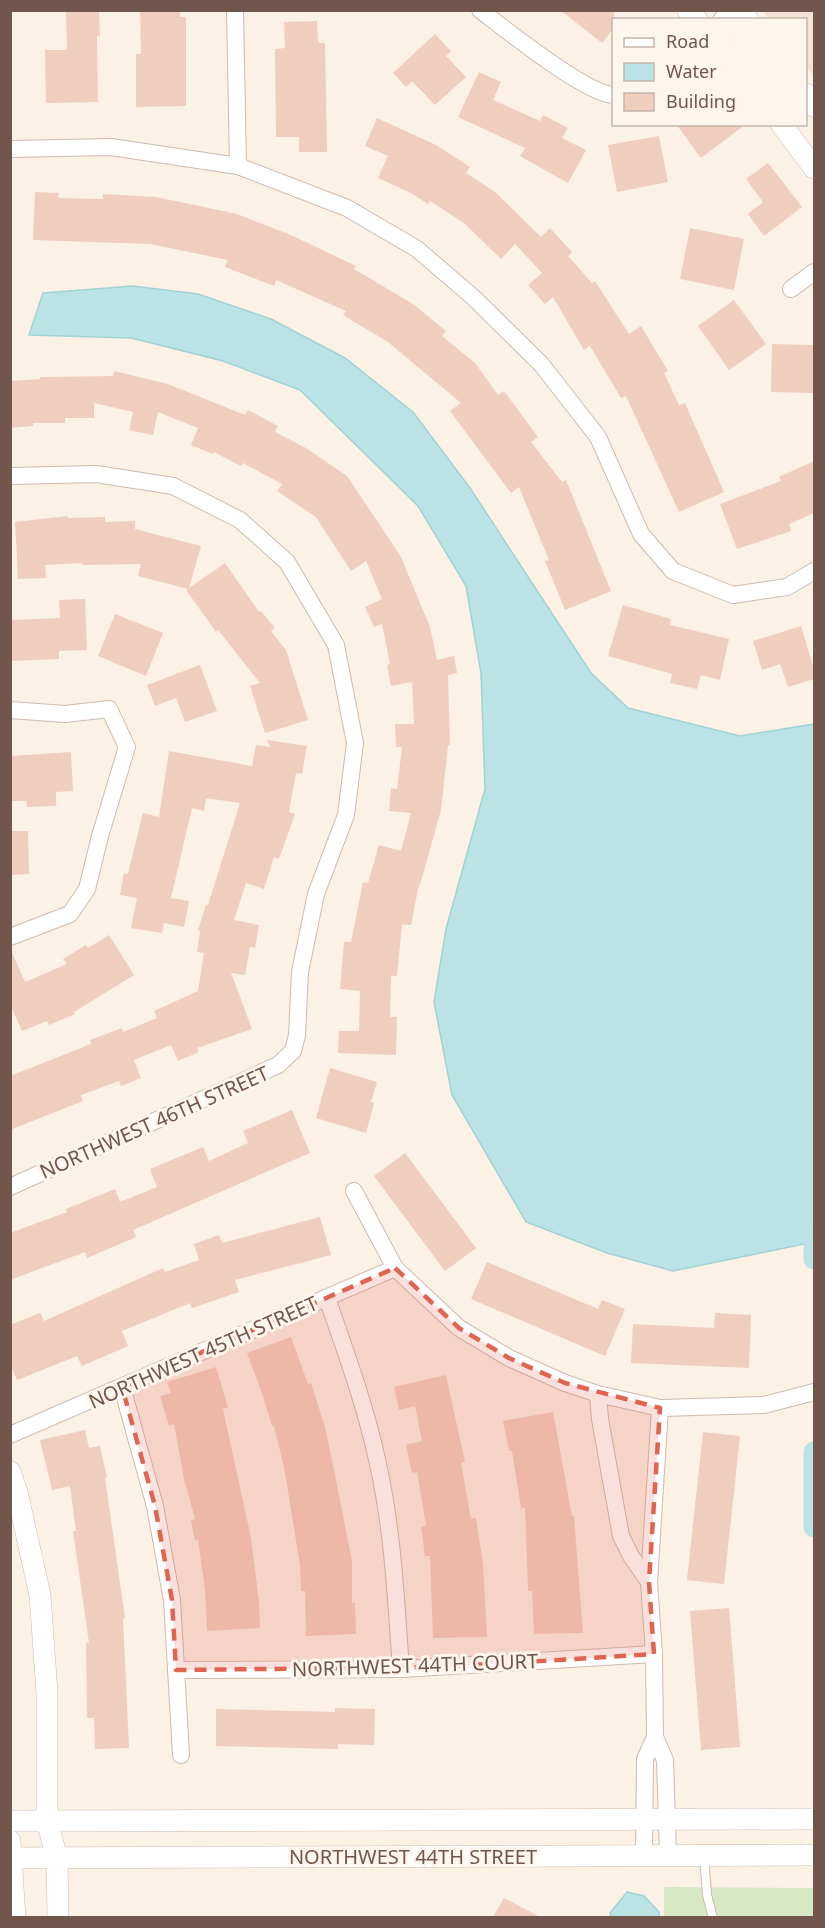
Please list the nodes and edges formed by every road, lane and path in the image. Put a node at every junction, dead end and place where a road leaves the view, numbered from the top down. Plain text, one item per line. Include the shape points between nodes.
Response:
1 (235, 10) edge
2 (480, 10) edge
3 (612, 94) edge
4 (782, 126) edge
5 (10, 149) edge
6 (238, 166) junction
7 (814, 168) edge
8 (814, 272) edge
9 (791, 289) dead end
10 (10, 476) edge
11 (814, 571) edge
12 (10, 710) edge
13 (10, 938) edge
14 (10, 1187) edge
15 (354, 1191) dead end
16 (395, 1268) junction
17 (327, 1298) junction
18 (122, 1388) junction
19 (814, 1392) edge
20 (598, 1394) junction
21 (660, 1408) junction
22 (10, 1435) edge
23 (10, 1472) edge
24 (649, 1582) junction
25 (654, 1654) junction
26 (401, 1669) junction
27 (176, 1670) junction
28 (655, 1737) junction
29 (181, 1755) dead end
30 (644, 1819) junction
31 (667, 1819) junction
32 (814, 1819) edge
33 (10, 1821) edge
34 (47, 1821) junction
35 (11, 1853) edge
36 (644, 1854) junction
37 (668, 1854) junction
38 (704, 1855) junction
39 (814, 1855) edge
40 (57, 1858) junction
41 (15, 1917) edge
42 (58, 1917) edge
43 (713, 1917) edge

1 - 6 street
2 - 3 street via 592,89
4 - 7 street
5 - 6 street via 111,147
6 - 11 street via 347,208 417,249 474,297 541,364 598,437 641,534 673,570 733,595 787,587
8 - 9 street
10 - 14 street, NORTHWEST 46TH STREET via 96,474 173,486 240,520 287,562 336,645 355,743 346,815 316,894 300,972 293,1051 278,1065
12 - 13 street via 65,714 109,709 127,747 87,889 70,914
15 - 16 street
16 - 17 street, NORTHWEST 45TH STREET
16 - 20 street via 459,1328 509,1358
17 - 18 street, NORTHWEST 45TH STREET
17 - 26 street via 354,1375 378,1465 392,1554
18 - 22 street, NORTHWEST 45TH STREET
18 - 27 street via 155,1506 172,1600
19 - 21 street via 764,1405
20 - 21 street
20 - 24 street via 621,1536
21 - 24 street
23 - 34 street via 40,1594 47,1694
24 - 25 street
25 - 26 street, NORTHWEST 44TH COURT
25 - 28 street
26 - 27 street, NORTHWEST 44TH COURT
27 - 29 street
28 - 30 street via 645,1759
28 - 31 street via 665,1760
30 - 31 street, NORTHWEST 44TH STREET
30 - 34 street, NORTHWEST 44TH STREET
30 - 36 street
31 - 32 street, NORTHWEST 44TH STREET
31 - 37 street
33 - 34 street, NORTHWEST 44TH STREET
34 - 40 street
35 - 40 street, NORTHWEST 44TH STREET
35 - 41 street
36 - 37 street, NORTHWEST 44TH STREET
36 - 40 street, NORTHWEST 44TH STREET
37 - 38 street, NORTHWEST 44TH STREET
38 - 39 street, NORTHWEST 44TH STREET
38 - 43 lane
40 - 42 street

